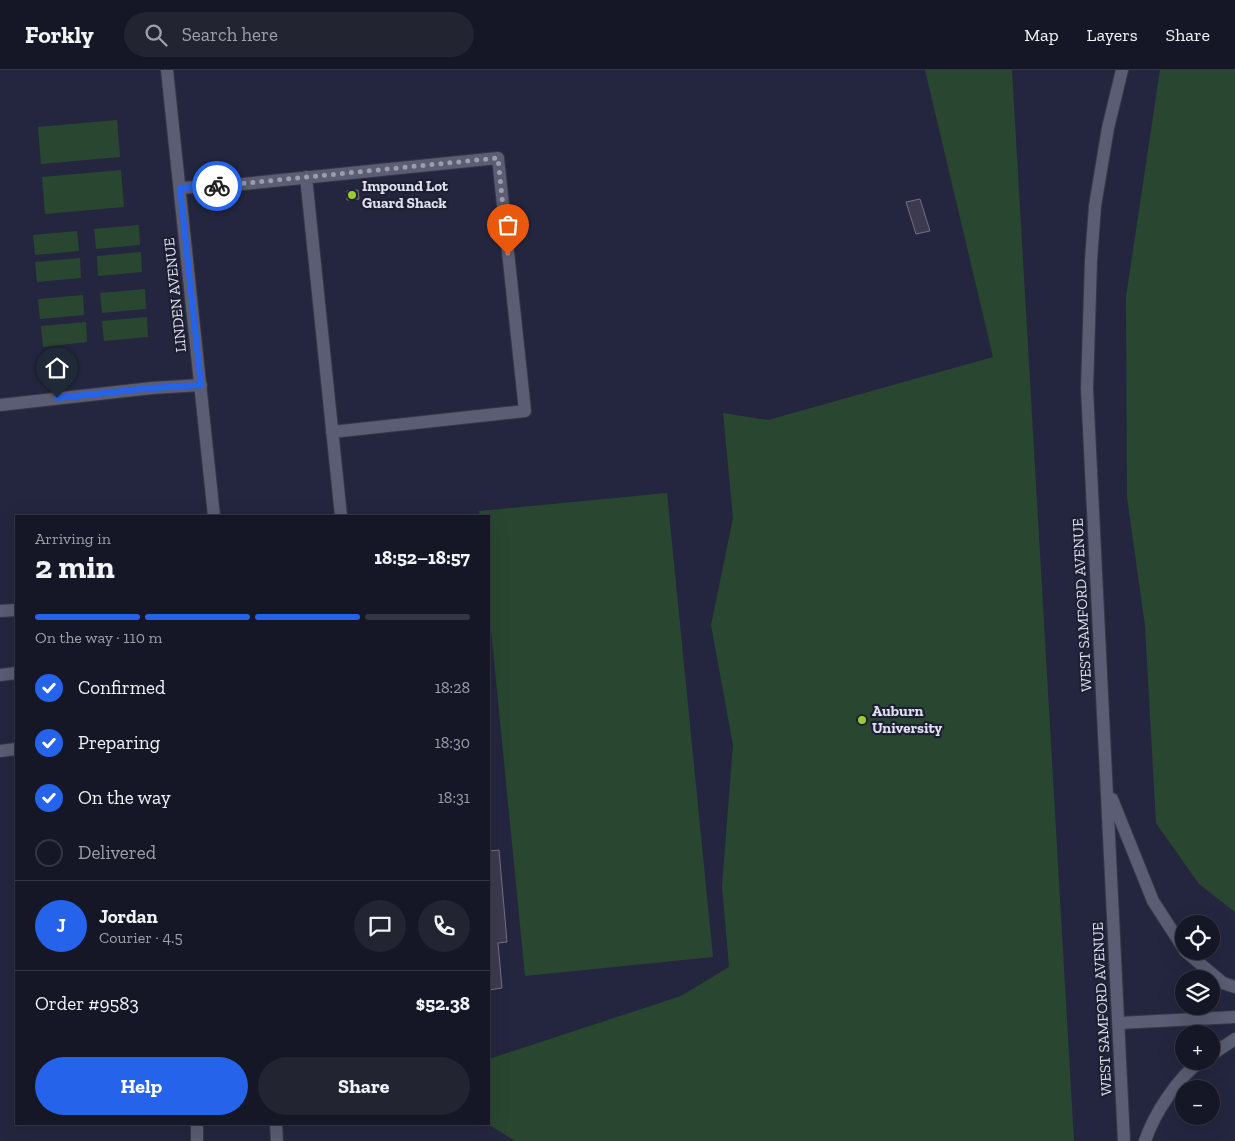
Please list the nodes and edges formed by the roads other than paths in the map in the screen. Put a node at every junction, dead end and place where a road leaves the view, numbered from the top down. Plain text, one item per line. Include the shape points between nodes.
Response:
1 (168, 70) edge
2 (1122, 70) edge
3 (306, 177) junction
4 (180, 188) junction
5 (201, 385) junction
6 (0, 405) edge
7 (332, 432) junction
8 (214, 515) edge
9 (341, 515) edge
10 (15, 610) edge
11 (0, 611) edge
12 (15, 674) edge
13 (0, 675) edge
14 (15, 749) edge
15 (0, 751) edge
16 (1108, 788) junction
17 (1175, 936) edge
18 (1196, 960) edge
19 (1235, 987) edge
20 (1235, 1017) edge
21 (1119, 1023) junction
22 (1235, 1039) edge
23 (1220, 1049) edge
24 (1191, 1070) edge
25 (197, 1125) edge
26 (276, 1125) edge
27 (196, 1141) edge
28 (277, 1141) edge
29 (1124, 1141) edge
30 (1145, 1141) edge

1 - 4 street, LINDEN AVENUE
2 - 16 street, WEST SAMFORD AVENUE via 1108,128 1096,206 1087,389
3 - 4 street
3 - 7 street
3 - 7 street via 498,158 525,412
4 - 5 street, LINDEN AVENUE
5 - 6 street
5 - 8 street, LINDEN AVENUE
7 - 9 street
10 - 11 street
12 - 13 street
14 - 15 street
16 - 17 street via 1153,901
16 - 21 street, WEST SAMFORD AVENUE
18 - 19 street via 1223,982
20 - 21 street
21 - 29 street, WEST SAMFORD AVENUE
22 - 23 street
24 - 30 street via 1167,1098
25 - 27 street
26 - 28 street

